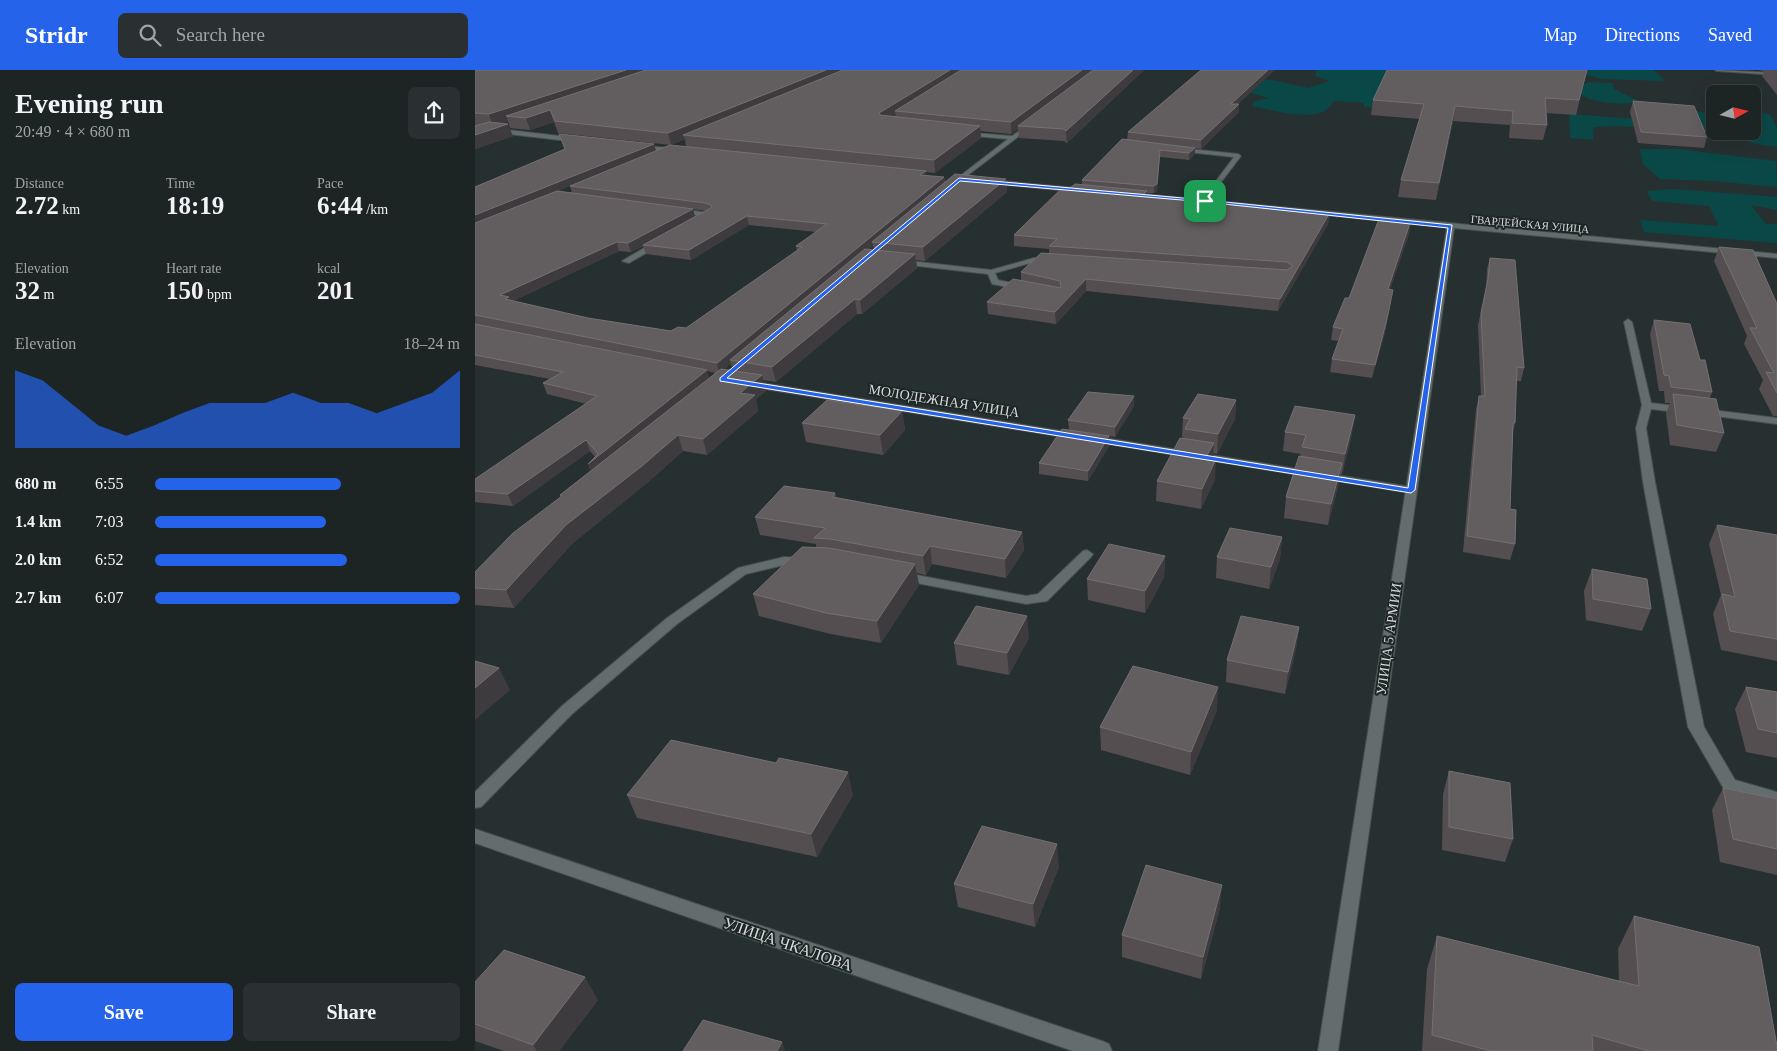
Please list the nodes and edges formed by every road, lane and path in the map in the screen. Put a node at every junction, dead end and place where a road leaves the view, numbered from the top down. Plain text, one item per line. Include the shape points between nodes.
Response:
1 (1717, 70) edge
2 (1777, 74) edge
3 (1035, 121) edge
4 (513, 124) edge
5 (475, 128) edge
6 (495, 130) junction
7 (954, 132) edge
8 (482, 134) edge
9 (1013, 138) junction
10 (583, 140) edge
11 (631, 146) edge
12 (679, 146) edge
13 (1175, 149) edge
14 (670, 150) junction
15 (690, 152) edge
16 (653, 157) edge
17 (954, 179) junction
18 (969, 180) edge
19 (979, 181) edge
20 (1087, 191) edge
21 (945, 192) edge
22 (1126, 194) edge
23 (1205, 201) junction
24 (664, 208) edge
25 (691, 224) edge
26 (1451, 226) junction
27 (667, 238) edge
28 (1777, 256) edge
29 (626, 261) dead end
30 (895, 262) edge
31 (1053, 262) edge
32 (991, 272) junction
33 (1030, 290) edge
34 (1628, 322) dead end
35 (742, 383) edge
36 (1647, 405) junction
37 (1777, 422) edge
38 (1411, 490) junction
39 (1087, 554) dead end
40 (814, 562) edge
41 (891, 574) edge
42 (1777, 798) edge
43 (475, 802) edge
44 (475, 836) edge
45 (1102, 1051) edge
46 (1328, 1051) edge

1 - 2 main road
3 - 9 main road
4 - 6 main road
5 - 6 main road
6 - 8 main road
6 - 10 main road
7 - 9 main road
9 - 17 main road
11 - 14 main road
12 - 14 main road
13 - 23 main road via 1239,156
14 - 15 main road
14 - 16 main road
17 - 18 main road
17 - 21 main road
19 - 20 main road
22 - 23 main road, ГВАРДЕЙСКАЯ УЛИЦА
23 - 26 main road, ГВАРДЕЙСКАЯ УЛИЦА
24 - 25 main road via 708,215
26 - 28 main road, ГВАРДЕЙСКАЯ УЛИЦА
26 - 38 main road, УЛИЦА 5 АРМИИ
27 - 29 main road
30 - 32 main road
31 - 32 main road via 1033,260
32 - 33 main road via 995,282
34 - 36 main road
35 - 38 main road, МОЛОДЕЖНАЯ УЛИЦА
36 - 37 main road
36 - 42 main road via 1641,428 1649,482 1696,727 1730,785
38 - 46 main road, УЛИЦА 5 АРМИИ
39 - 41 main road via 1041,598 1027,600
40 - 43 main road via 784,561 742,571 672,621 567,710
44 - 45 main road, УЛИЦА ЧКАЛОВА

